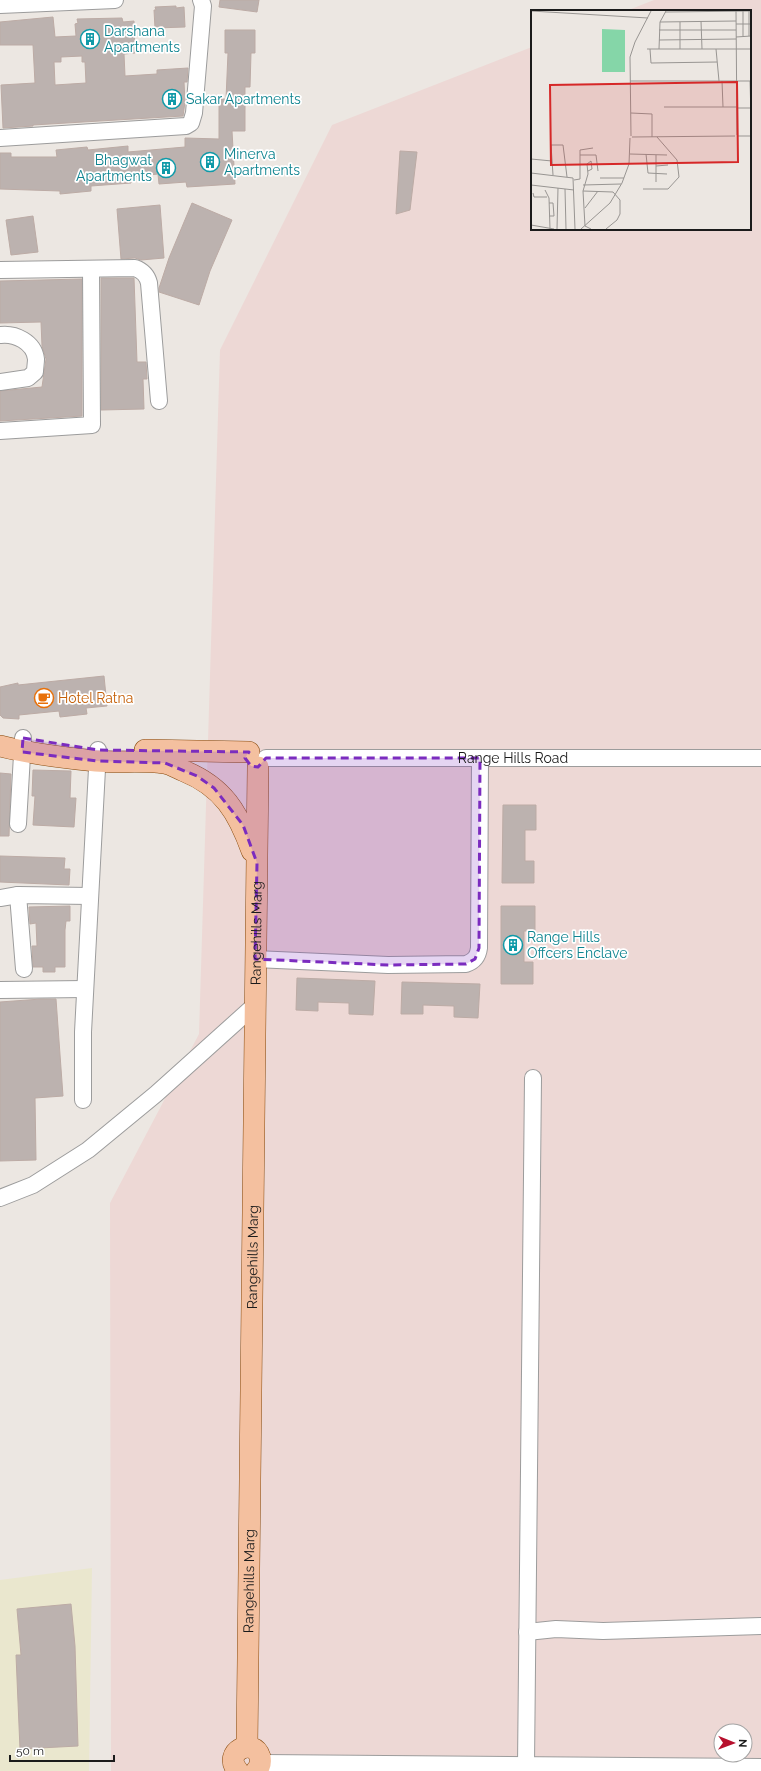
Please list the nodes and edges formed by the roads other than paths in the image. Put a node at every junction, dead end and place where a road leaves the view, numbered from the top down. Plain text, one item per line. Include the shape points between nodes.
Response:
1 (115, 0) edge
2 (201, 0) edge
3 (43, 1) edge
4 (0, 4) edge
5 (0, 138) edge
6 (92, 269) junction
7 (0, 270) edge
8 (0, 335) edge
9 (0, 382) edge
10 (159, 401) dead end
11 (0, 431) edge
12 (0, 735) edge
13 (22, 745) junction
14 (0, 746) edge
15 (97, 756) junction
16 (480, 758) junction
17 (761, 758) edge
18 (255, 760) junction
19 (165, 763) junction
20 (18, 824) dead end
21 (257, 863) junction
22 (18, 895) junction
23 (90, 896) junction
24 (0, 898) edge
25 (255, 959) junction
26 (24, 969) dead end
27 (85, 989) junction
28 (0, 990) edge
29 (255, 1004) junction
30 (533, 1078) dead end
31 (83, 1100) dead end
32 (0, 1198) edge
33 (761, 1626) edge
34 (527, 1632) junction
35 (246, 1747) junction
36 (526, 1765) junction
37 (258, 1767) edge
38 (761, 1767) edge
39 (509, 1768) edge
40 (238, 1771) edge

1 - 3 street
2 - 5 street via 203,6 191,123 186,126
3 - 4 street
6 - 7 street
6 - 10 street via 135,268 148,278
6 - 11 street via 92,425
8 - 9 street via 8,334 21,338 30,346 36,358 35,372 28,378
12 - 13 main road
13 - 14 main road
13 - 15 main road
13 - 20 street
15 - 18 main road via 134,750
15 - 19 main road, Range Hills Road
15 - 23 street
16 - 17 street, Range Hills Road
16 - 18 street, Range Hills Road
16 - 25 street via 479,948 472,962 388,966
18 - 19 main road, Range Hills Road
18 - 21 main road, Rangehills Marg
19 - 21 main road via 197,776 229,803 243,825
21 - 25 main road, Rangehills Marg
22 - 23 street
22 - 24 street
22 - 26 street
23 - 27 street
25 - 29 main road, Rangehills Marg
27 - 28 street
27 - 31 street
29 - 32 street via 156,1094 88,1150 33,1186
29 - 35 main road, Rangehills Marg
30 - 34 street
33 - 34 street via 616,1631 556,1629
34 - 36 street
35 - 37 main road via 256,1750 260,1758
35 - 40 main road via 235,1754 233,1763
36 - 38 street
36 - 39 street
37 - 39 street

